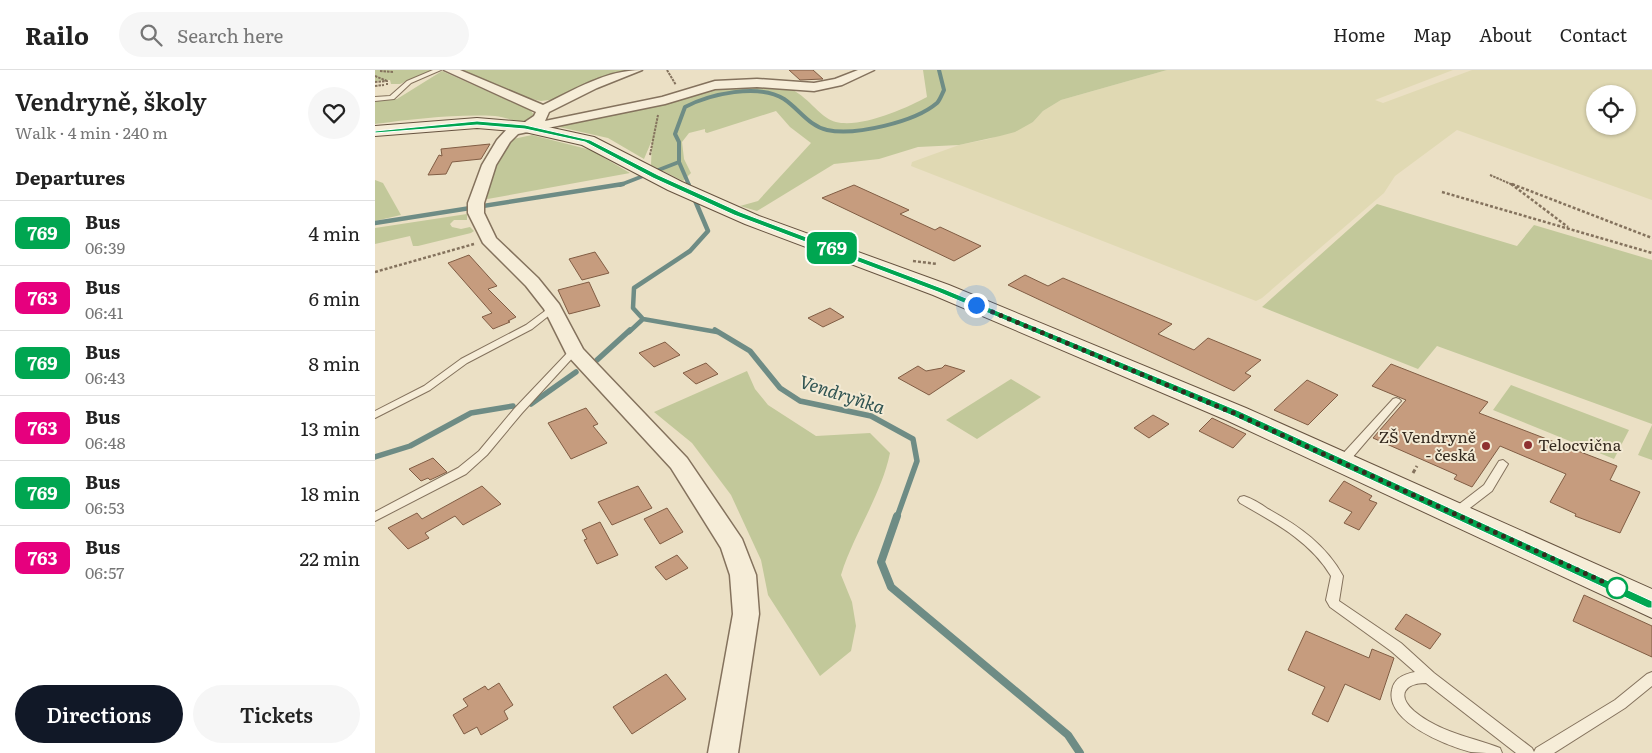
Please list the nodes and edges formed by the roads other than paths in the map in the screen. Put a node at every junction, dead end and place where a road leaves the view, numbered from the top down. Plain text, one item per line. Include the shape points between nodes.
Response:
1 (438, 70) edge
2 (451, 70) edge
3 (636, 70) edge
4 (868, 70) edge
5 (375, 99) edge
6 (543, 110) junction
7 (525, 127) junction
8 (375, 131) edge
9 (553, 308) junction
10 (574, 351) junction
11 (1396, 401) dead end
12 (375, 415) edge
13 (1342, 462) junction
14 (1503, 464) dead end
15 (1244, 500) dead end
16 (1458, 515) junction
17 (375, 517) edge
18 (1652, 604) edge
19 (1429, 677) junction
20 (1652, 678) edge
21 (723, 753) edge
22 (1495, 753) edge
23 (1527, 753) edge
24 (1541, 753) edge

1 - 5 lane via 409,82 392,98
2 - 6 street
3 - 6 street via 593,85
4 - 7 street via 839,82 815,86 757,84 698,89 665,100
6 - 7 street via 541,118
7 - 8 street via 477,123
7 - 9 street via 513,131 504,140 489,165 476,208 489,240 532,282
7 - 13 street via 587,141 649,168 675,186 707,200 941,290
9 - 10 street
9 - 12 lane via 529,327 464,361 427,388
10 - 17 lane via 462,472
10 - 21 street via 679,463 733,546 743,575 746,614
11 - 13 lane
13 - 16 street
14 - 16 lane via 1488,488 1461,508
15 - 19 lane via 1319,549 1337,576 1334,604 1396,647
16 - 18 street
19 - 22 lane via 1406,680 1398,688 1397,699 1403,712 1419,723 1470,746
19 - 23 lane
20 - 24 lane via 1620,704

